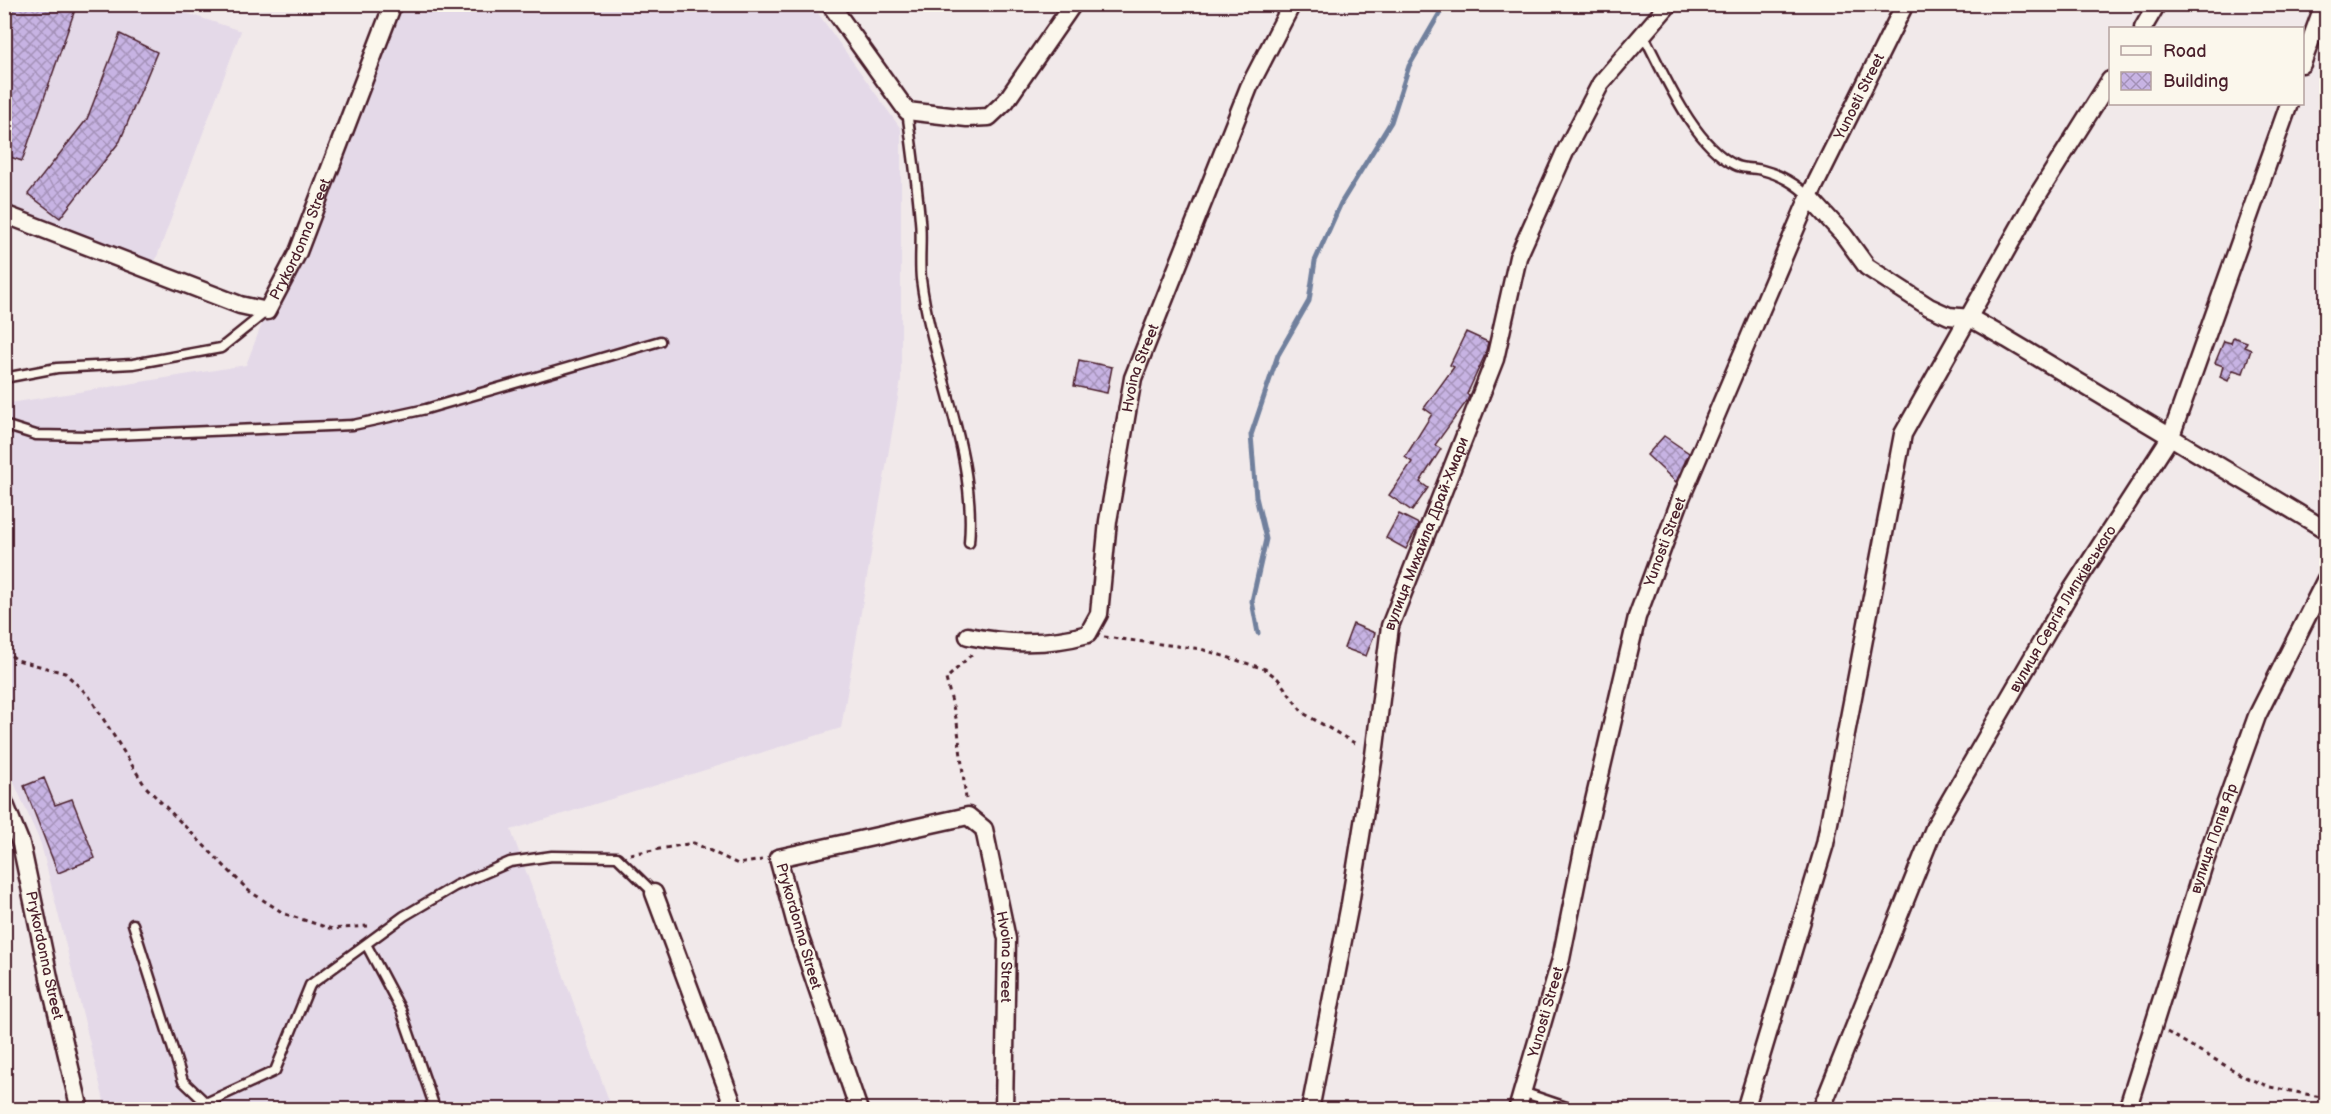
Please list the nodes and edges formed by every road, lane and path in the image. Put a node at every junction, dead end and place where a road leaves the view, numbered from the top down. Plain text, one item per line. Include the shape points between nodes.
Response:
1 (393, 4) edge
2 (830, 4) edge
3 (1073, 4) edge
4 (1292, 4) edge
5 (1669, 4) edge
6 (1905, 4) edge
7 (2157, 4) edge
8 (2324, 4) edge
9 (2143, 27) edge
10 (1644, 36) junction
11 (2304, 59) edge
12 (2109, 82) edge
13 (2289, 105) edge
14 (907, 111) junction
15 (1809, 197) junction
16 (4, 214) edge
17 (267, 311) junction
18 (1970, 318) junction
19 (660, 341) dead end
20 (4, 378) edge
21 (4, 425) edge
22 (2171, 436) junction
23 (2326, 530) edge
24 (969, 543) dead end
25 (2326, 579) edge
26 (1088, 634) junction
27 (968, 636) dead end
28 (995, 642) junction
29 (4, 650) edge
30 (1374, 755) junction
31 (4, 802) edge
32 (968, 816) junction
33 (617, 857) junction
34 (778, 858) junction
35 (654, 893) joint
36 (133, 924) dead end
37 (377, 924) dead end
38 (366, 944) junction
39 (2156, 1025) junction
40 (1521, 1092) junction
41 (2326, 1098) edge
42 (80, 1110) edge
43 (427, 1110) edge
44 (735, 1110) edge
45 (859, 1110) edge
46 (1004, 1110) edge
47 (1310, 1110) edge
48 (1517, 1110) edge
49 (1575, 1110) edge
50 (1745, 1110) edge
51 (1821, 1110) edge
52 (2127, 1110) edge

1 - 17 street, Prykordonna Street via 298,252
2 - 14 street
3 - 14 street via 1006,102 989,117
4 - 26 street, Hvoina Street via 1250,87 1133,378 1108,521 1099,614
5 - 10 street, вулиця Михайла Драй-Хмари
6 - 15 street, Yunosti Street
7 - 9 street
8 - 11 street
10 - 15 lane via 1693,124 1713,149 1736,166 1764,170 1799,186
10 - 30 street, вулиця Михайла Драй-Хмари via 1601,83 1564,152 1518,258 1495,359 1390,626
12 - 18 street via 2034,201
13 - 22 street, вулиця Сергія Липківського
14 - 24 lane via 920,222 921,279 959,437 972,518
15 - 18 street via 1844,234 1867,267 1929,307 1949,316
15 - 40 street, Yunosti Street via 1681,498 1637,617 1561,959
16 - 17 street, Prykordonna Street via 240,305
17 - 20 lane via 221,348 133,364 57,368
18 - 22 street
18 - 50 street via 1903,434 1825,844
19 - 21 lane via 426,409 353,425 91,436 36,435
22 - 23 street
22 - 51 street, вулиця Сергія Липківського via 2071,591 1935,826
25 - 39 street, вулиця Попів Яр via 2257,716 2204,864
26 - 28 street via 1065,641
26 - 30 path via 1201,649 1264,669 1278,679 1303,713
27 - 28 street
28 - 32 path via 974,652 946,679 957,722
29 - 37 path via 17,660 65,673 89,696 145,786 249,891 285,914 332,929
30 - 47 street, вулиця Михайла Драй-Хмари
31 - 42 street, Prykordonna Street via 21,844
32 - 34 street, Prykordonna Street
32 - 46 street, Hvoina Street via 984,829 1006,939
33 - 34 path via 693,843 738,864
33 - 35 lane
33 - 38 lane via 552,856 510,862 455,886
34 - 45 street, Prykordonna Street via 798,932
35 - 44 street
36 - 38 lane via 183,1082 206,1103 275,1071 310,985
38 - 43 lane via 401,1010 433,1102
39 - 41 path via 2247,1078 2270,1087
39 - 52 street, вулиця Попів Яр
40 - 48 street, Yunosti Street
40 - 49 lane

